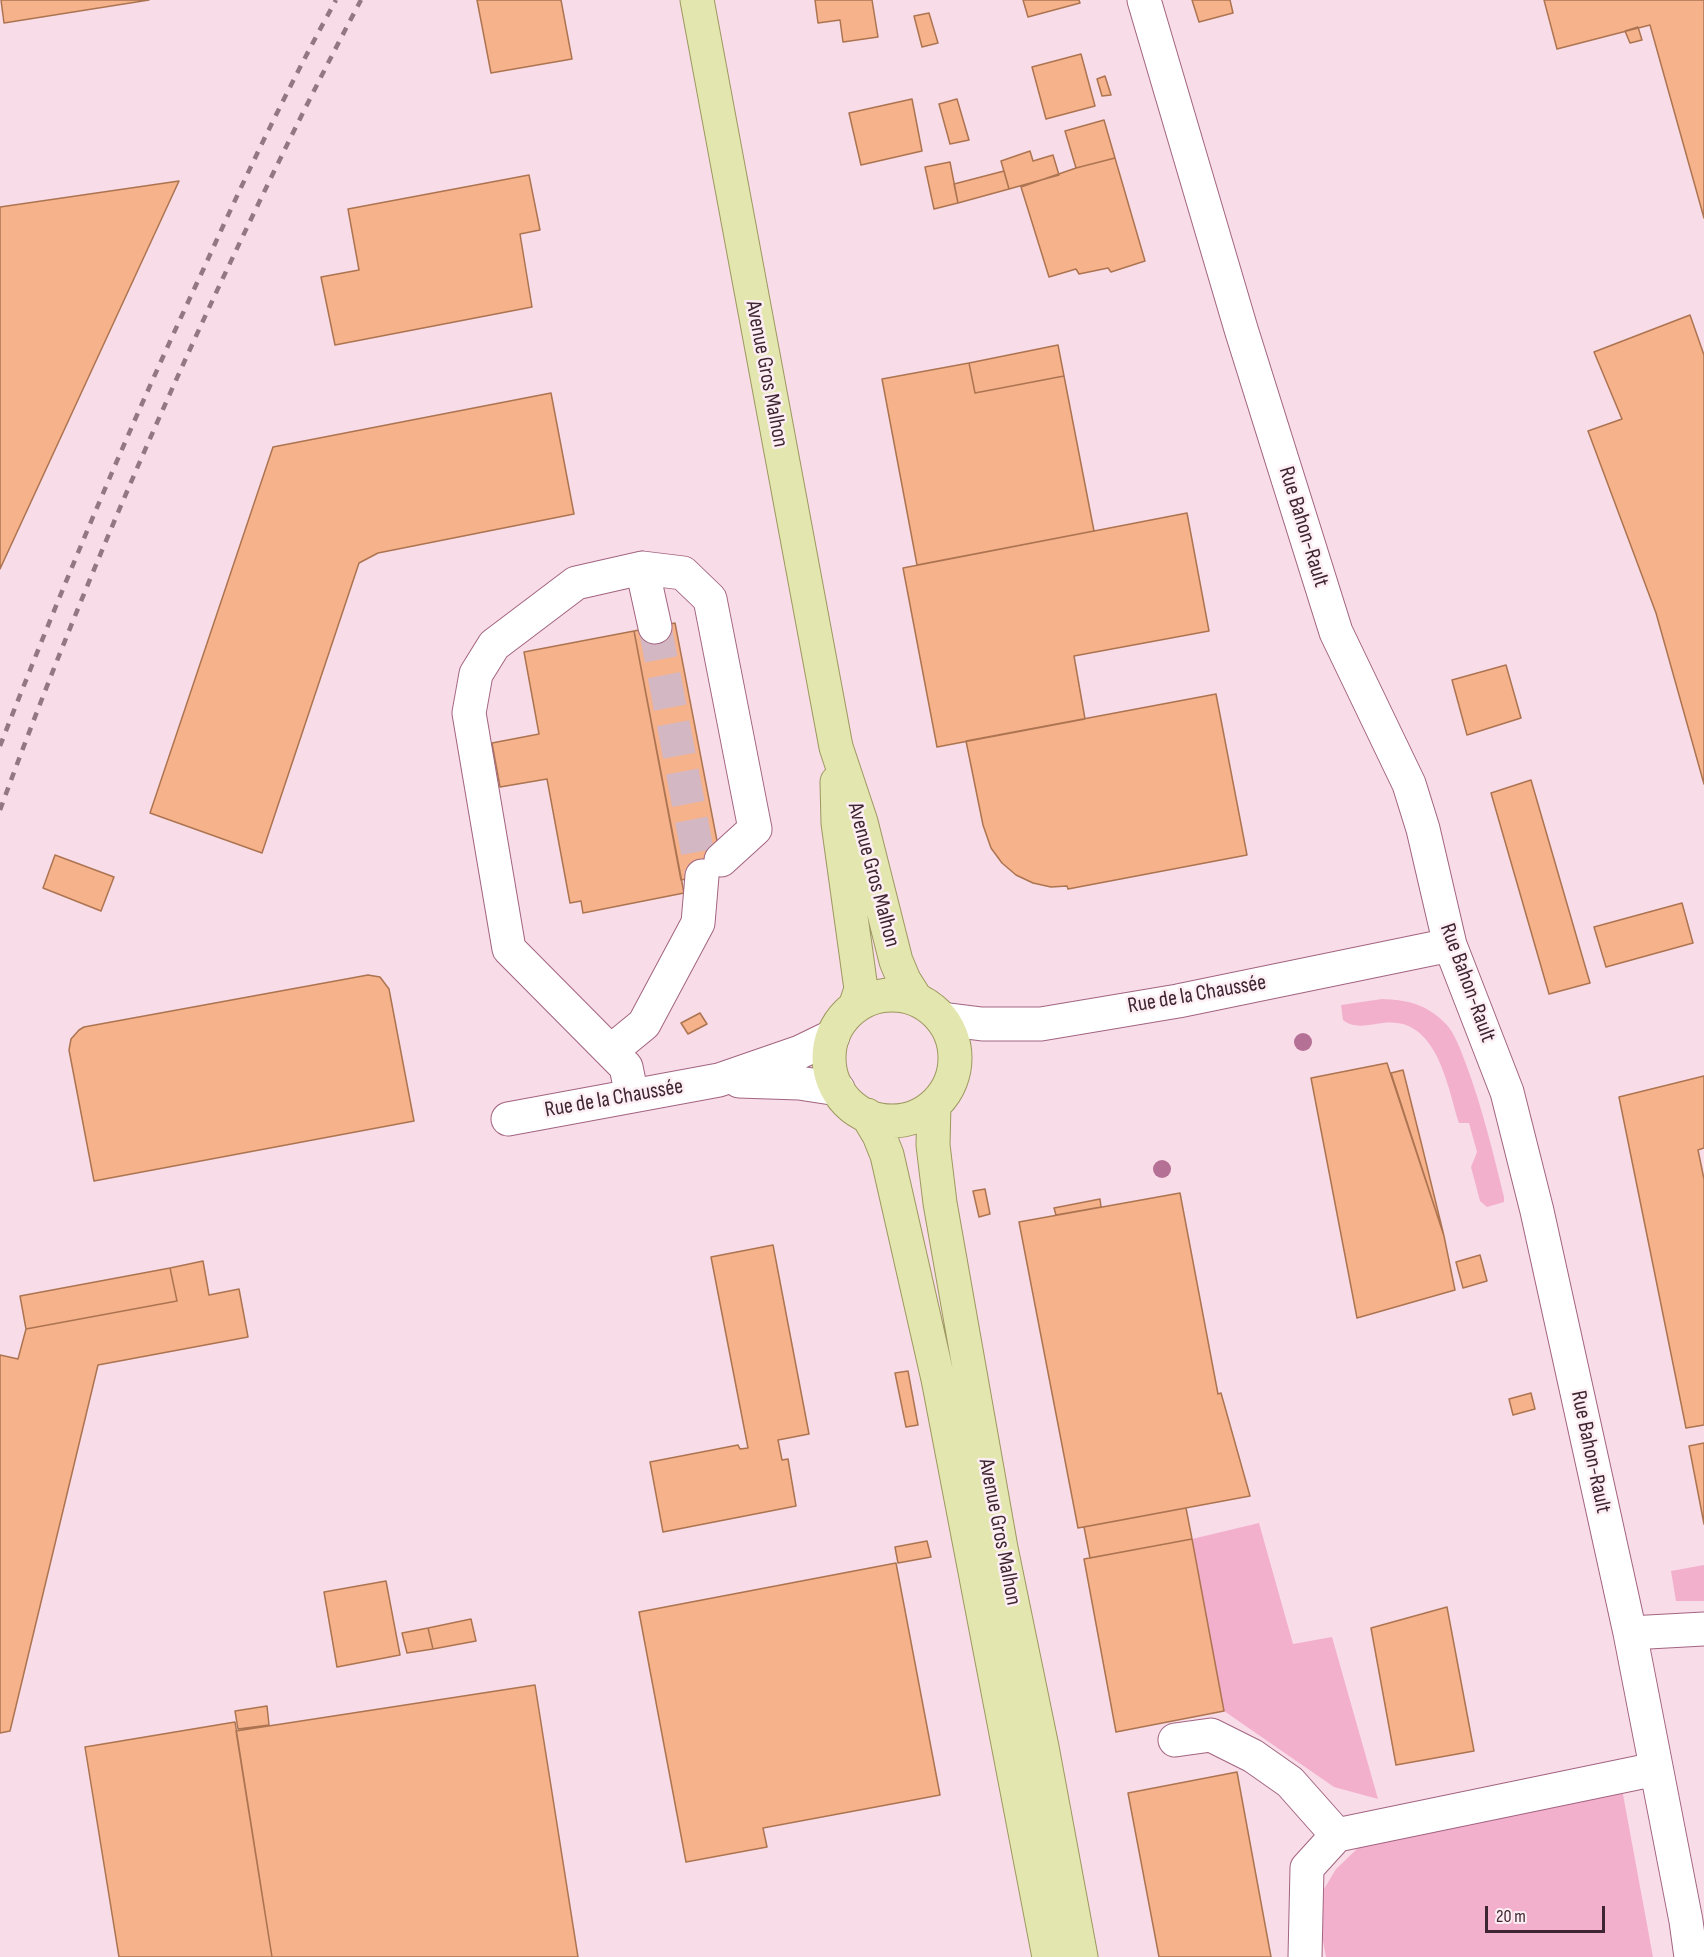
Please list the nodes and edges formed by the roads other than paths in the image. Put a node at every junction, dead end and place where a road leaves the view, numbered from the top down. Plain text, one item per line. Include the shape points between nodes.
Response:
1 (697, 0) edge
2 (1144, 0) edge
3 (642, 568) junction
4 (655, 627) tunnel mouth
5 (836, 747) junction
6 (1450, 945) junction
7 (916, 999) junction
8 (855, 1007) junction
9 (942, 1019) junction
10 (833, 1036) junction
11 (611, 1051) junction
12 (719, 1080) junction
13 (837, 1089) junction
14 (632, 1096) junction
15 (934, 1105) junction
16 (867, 1115) junction
17 (508, 1119) dead end
18 (1704, 1629) edge
19 (1630, 1633) junction
20 (1175, 1740) dead end
21 (1656, 1769) junction
22 (1337, 1835) junction
23 (1049, 1957) edge
24 (1081, 1957) edge
25 (1305, 1957) edge
26 (1691, 1957) edge

1 - 5 main road, Avenue Gros Malhon
2 - 6 street, Rue Bahon-Rault via 1336,632 1409,784
3 - 4 street
3 - 11 street via 683,573 710,599 754,829 711,868 698,923 644,1024
3 - 11 street via 576,583 494,645 476,674 469,713 509,949
5 - 7 main road, Avenue Gros Malhon via 861,822 896,961
5 - 8 main road, Avenue Gros Malhon via 838,823 861,989
6 - 9 street, Rue de la Chaussée via 1179,1001 1041,1024
6 - 19 street, Rue Bahon-Rault via 1508,1092
7 - 8 main road via 885,995
7 - 9 main road
8 - 10 main road
9 - 15 main road via 951,1036 954,1073
10 - 12 street, Rue de la Chaussée via 800,1052
10 - 13 main road via 830,1063
11 - 14 street via 626,1067
12 - 13 street, Rue de la Chaussée via 799,1083
12 - 14 street, Rue de la Chaussée
13 - 16 main road via 850,1105
14 - 17 street, Rue de la Chaussée
15 - 16 main road via 903,1120
15 - 24 main road, Avenue Gros Malhon via 933,1145 940,1203 1001,1548
16 - 23 main road, Avenue Gros Malhon via 887,1155 938,1379
18 - 19 street
19 - 21 street, Rue Bahon-Rault
20 - 22 street via 1211,1735 1253,1756 1290,1782
21 - 22 street
21 - 26 street, Rue Bahon-Rault
22 - 25 street via 1307,1868

